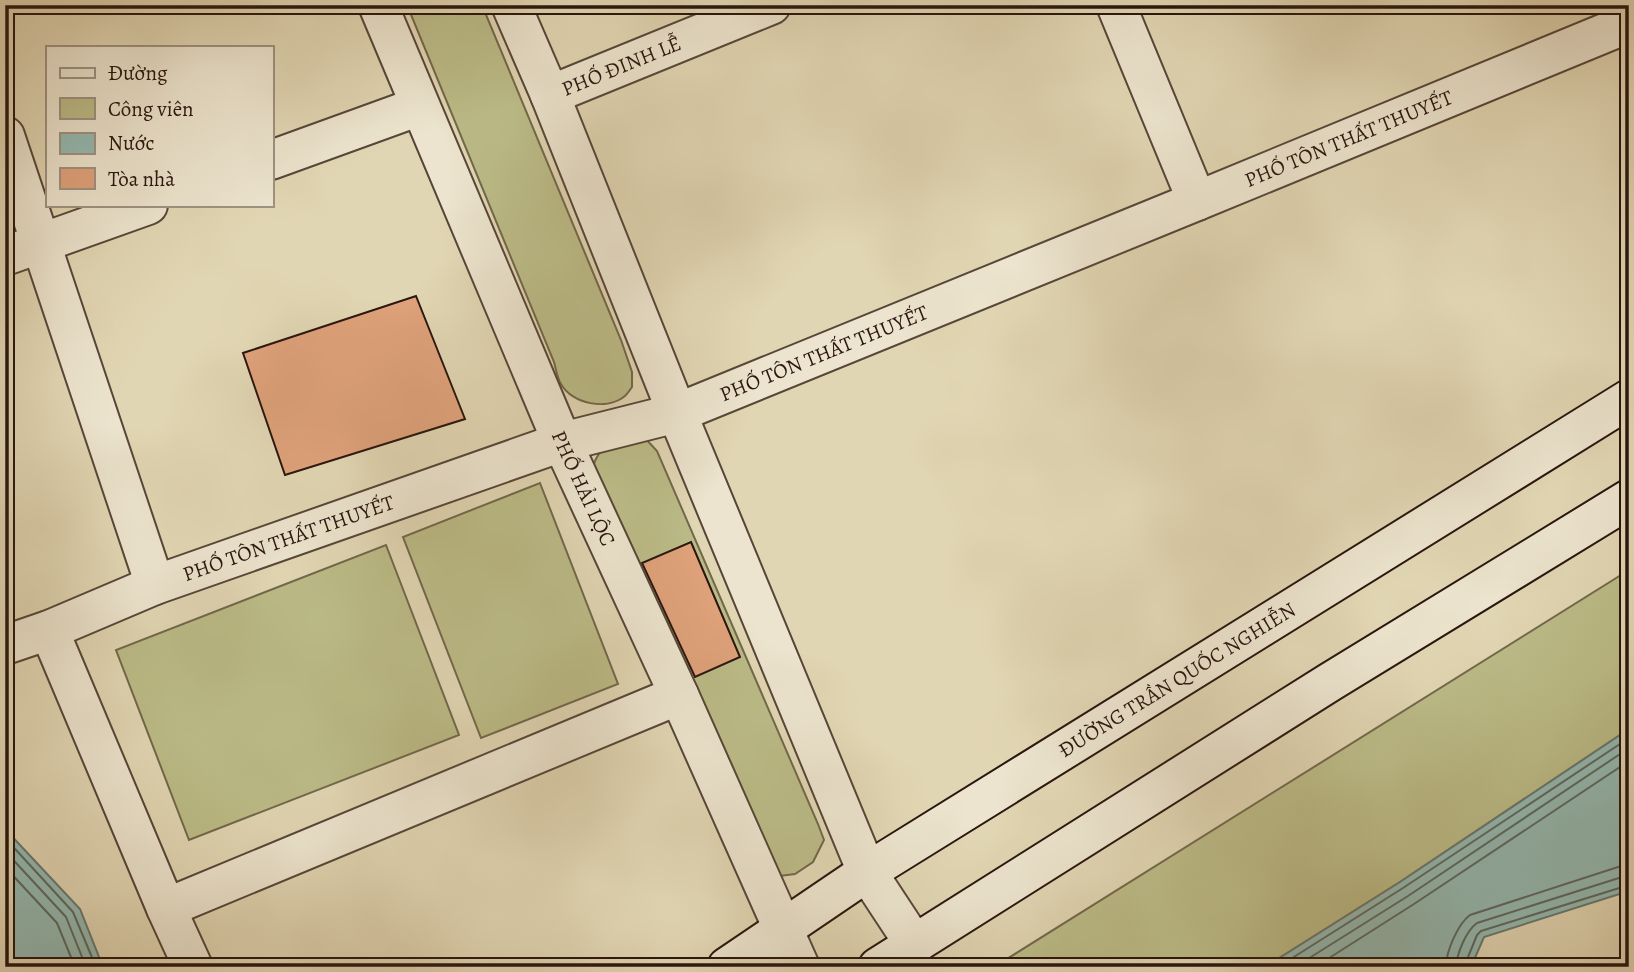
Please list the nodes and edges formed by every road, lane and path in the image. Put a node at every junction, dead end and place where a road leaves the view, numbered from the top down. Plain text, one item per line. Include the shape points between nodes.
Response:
1 (378, 5) edge
2 (511, 5) edge
3 (771, 5) edge
4 (1116, 5) edge
5 (1629, 23) edge
6 (550, 95) junction
7 (420, 106) junction
8 (5, 136) edge
9 (273, 159) edge
10 (1197, 201) junction
11 (145, 206) edge
12 (41, 243) junction
13 (5, 256) edge
14 (1629, 398) edge
15 (677, 412) junction
16 (562, 442) junction
17 (1629, 499) edge
18 (155, 585) junction
19 (49, 630) junction
20 (5, 645) edge
21 (678, 695) junction
22 (867, 872) junction
23 (166, 908) junction
24 (783, 929) junction
25 (915, 945) junction
26 (193, 967) edge
27 (727, 967) edge
28 (800, 967) edge
29 (878, 967) edge

1 - 7 street, PHỐ HẢI LỘC
2 - 6 street
3 - 6 street, PHỐ ĐINH LỄ
4 - 10 street
5 - 10 street, PHỐ TÔN THẤT THUYẾT
6 - 15 street
7 - 9 street
7 - 16 street, PHỐ HẢI LỘC
8 - 12 street
10 - 15 street, PHỐ TÔN THẤT THUYẾT
11 - 12 street
12 - 13 street
12 - 18 street
14 - 22 street, ĐƯỜNG TRẦN QUỐC NGHIỄN
15 - 16 street, PHỐ TÔN THẤT THUYẾT
15 - 22 street
16 - 18 street, PHỐ TÔN THẤT THUYẾT
16 - 21 street, PHỐ HẢI LỘC
17 - 25 street via 1364,660
18 - 19 street, PHỐ TÔN THẤT THUYẾT
19 - 20 street, PHỐ TÔN THẤT THUYẾT
19 - 23 street
21 - 23 street
21 - 24 street, PHỐ HẢI LỘC
22 - 24 street, ĐƯỜNG TRẦN QUỐC NGHIỄN
22 - 25 street
23 - 26 street
24 - 27 street, ĐƯỜNG TRẦN QUỐC NGHIỄN
24 - 28 street, PHỐ HẢI LỘC
25 - 29 street

